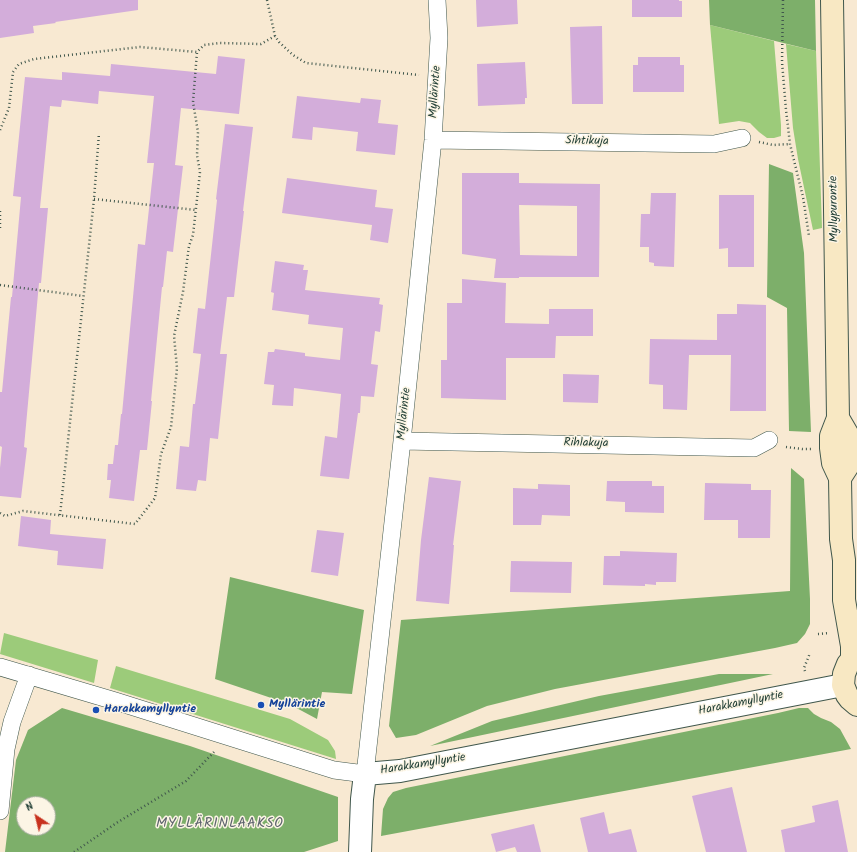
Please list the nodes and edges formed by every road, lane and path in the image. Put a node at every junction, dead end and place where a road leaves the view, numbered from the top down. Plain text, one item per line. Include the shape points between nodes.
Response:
1 (267, 0) edge
2 (437, 0) edge
3 (783, 0) edge
4 (832, 0) edge
5 (275, 36) junction
6 (197, 52) junction
7 (437, 77) junction
8 (0, 130) edge
9 (99, 133) dead end
10 (742, 138) joint
11 (433, 140) junction
12 (790, 144) junction
13 (94, 199) junction
14 (196, 210) junction
15 (0, 211) edge
16 (0, 228) edge
17 (809, 236) dead end
18 (0, 285) edge
19 (83, 296) junction
20 (769, 440) joint
21 (402, 441) junction
22 (816, 449) dead end
23 (0, 513) edge
24 (60, 515) junction
25 (851, 560) edge
26 (857, 585) edge
27 (855, 658) edge
28 (0, 667) edge
29 (29, 675) junction
30 (843, 685) junction
31 (857, 705) edge
32 (217, 748) dead end
33 (365, 774) junction
34 (0, 810) edge
35 (74, 852) edge
36 (360, 852) edge

1 - 5 path
2 - 7 street, Myllärintie
3 - 12 path via 782,62
4 - 25 main road, Myllypurontie via 838,418 849,437 850,448 849,464 840,478 842,539
5 - 6 path via 261,44 220,42 204,45
5 - 7 path via 293,55 306,63
6 - 8 path via 140,47 34,59 19,64 13,72 9,108
6 - 14 path via 193,102 200,172
7 - 11 street, Myllärintie
9 - 13 path
10 - 11 street, Sihtikuja via 714,144
10 - 12 path via 773,145
11 - 21 street, Myllärintie
12 - 17 path via 803,197
13 - 14 path
13 - 19 path
14 - 24 path via 174,336 177,368 171,427 161,454 155,498 134,524
15 - 16 path
18 - 19 path
19 - 24 path
20 - 21 street, Rihlakuja via 754,448
20 - 22 path via 787,447
21 - 33 street, Myllärintie
23 - 24 path via 5,516 23,511
25 - 26 main road, Myllypurontie
25 - 27 main road, Myllypurontie via 844,600
27 - 30 main road via 848,664
28 - 29 street, Harakkamyllyntie
29 - 33 street, Harakkamyllyntie via 334,770
29 - 34 street via 12,722 6,749
30 - 31 main road via 846,695
30 - 33 street, Harakkamyllyntie via 400,771
32 - 35 path via 186,782 118,822
33 - 36 street, Myllärintie

